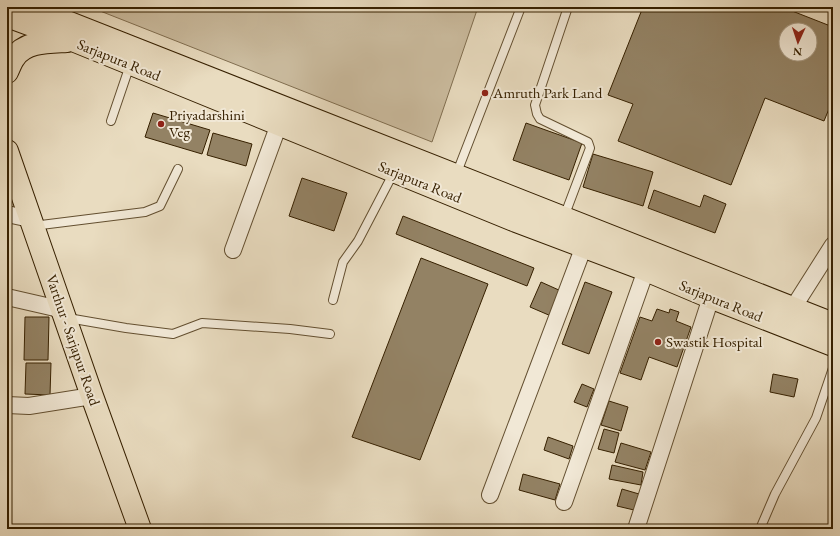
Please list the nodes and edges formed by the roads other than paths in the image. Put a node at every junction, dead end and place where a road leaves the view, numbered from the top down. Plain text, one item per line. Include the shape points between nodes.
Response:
1 (29, 7) edge
2 (521, 7) edge
3 (568, 7) edge
4 (7, 16) edge
5 (75, 41) junction
6 (131, 64) junction
7 (7, 72) edge
8 (110, 121) dead end
9 (278, 124) junction
10 (7, 151) edge
11 (178, 170) dead end
12 (394, 171) junction
13 (456, 176) junction
14 (7, 178) edge
15 (563, 218) junction
16 (20, 219) edge
17 (833, 245) edge
18 (584, 246) junction
19 (233, 250) dead end
20 (646, 270) junction
21 (714, 288) junction
22 (7, 297) edge
23 (333, 300) dead end
24 (793, 308) junction
25 (61, 313) junction
26 (833, 324) edge
27 (330, 334) dead end
28 (833, 345) edge
29 (833, 368) edge
30 (87, 398) junction
31 (7, 405) edge
32 (490, 495) dead end
33 (564, 502) dead end
34 (130, 529) edge
35 (140, 529) edge
36 (636, 529) edge
37 (760, 529) edge

1 - 13 main road, Sarjapura Road
2 - 13 lane
3 - 15 lane via 535,105 540,119 590,144
4 - 5 main road, Sarjapura Road
5 - 6 main road, Sarjapura Road
5 - 7 main road via 46,42 23,49 14,58
6 - 8 lane
6 - 9 main road, Sarjapura Road
9 - 12 main road, Sarjapura Road
9 - 19 street
10 - 16 main road, Varthur - Sarjapur Road
11 - 16 lane via 160,206 145,212
12 - 18 main road, Sarjapura Road
12 - 23 lane via 358,241 343,262
13 - 15 main road, Sarjapura Road
14 - 16 main road, Varthur - Sarjapur Road
15 - 21 main road, Sarjapura Road
16 - 25 main road, Varthur - Sarjapur Road
17 - 24 street
18 - 20 main road, Sarjapura Road
18 - 32 street
20 - 21 main road, Sarjapura Road
20 - 33 street
21 - 24 main road, Sarjapura Road
21 - 28 main road, Sarjapura Road
21 - 36 street
22 - 25 street
24 - 26 main road, Sarjapura Road
25 - 27 lane via 126,328 174,334 202,323
25 - 30 main road, Varthur - Sarjapur Road
29 - 37 lane via 816,418 775,494
30 - 31 street via 29,406
30 - 34 main road, Varthur - Sarjapur Road
30 - 35 main road, Varthur - Sarjapur Road

